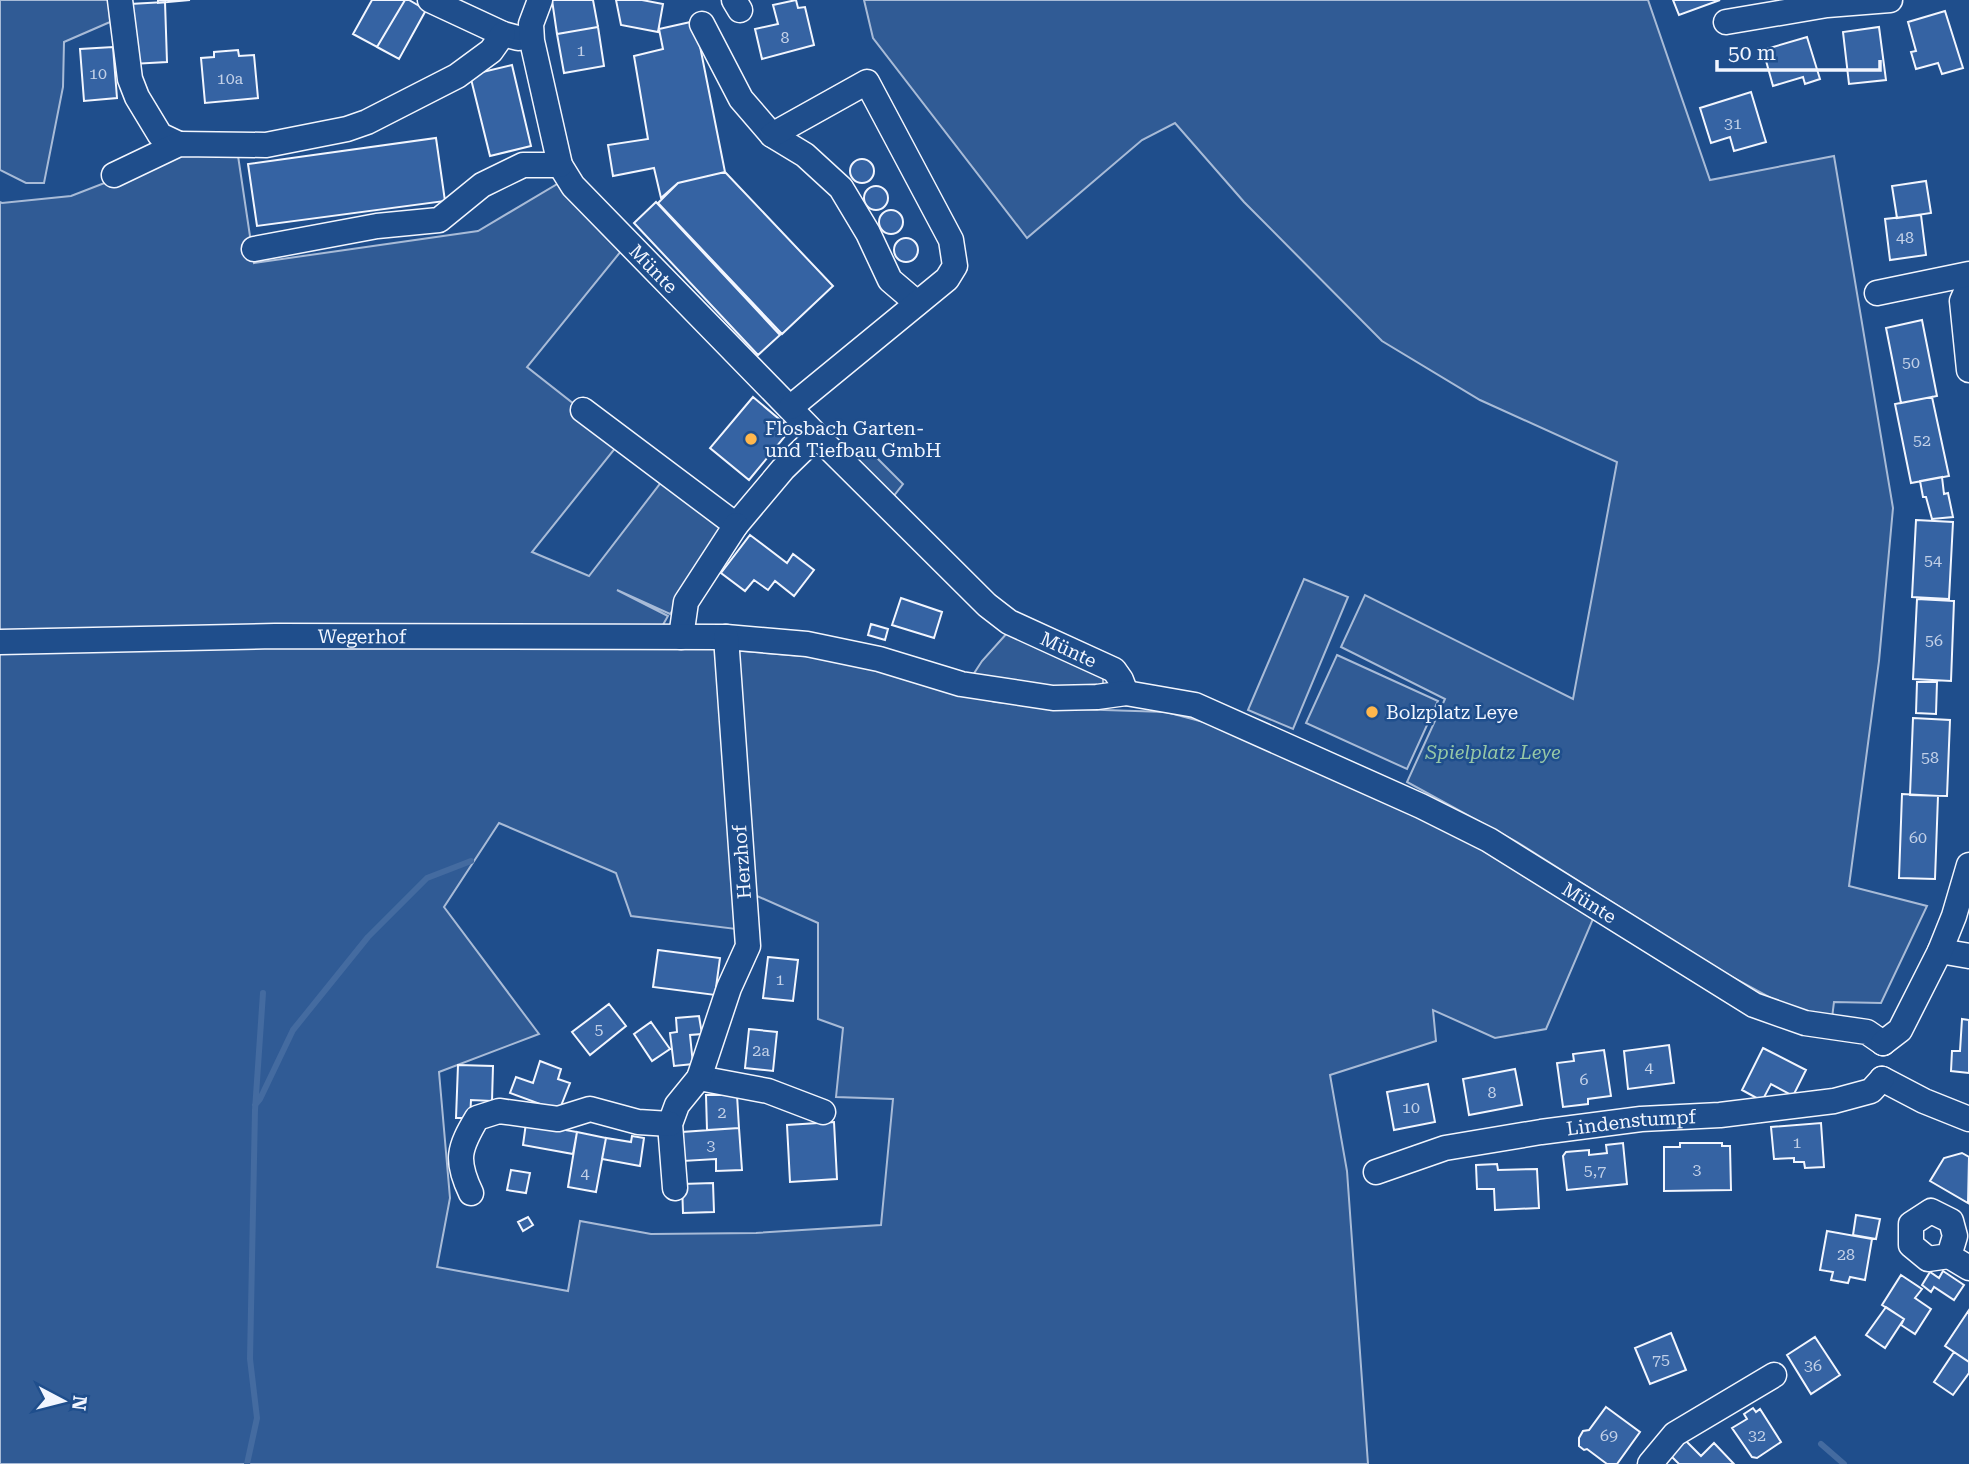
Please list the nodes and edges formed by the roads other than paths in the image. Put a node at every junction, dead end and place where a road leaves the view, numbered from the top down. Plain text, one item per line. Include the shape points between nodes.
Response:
1 (120, 0) edge
2 (430, 0) edge
3 (540, 0) edge
4 (1889, 0) edge
5 (1726, 22) dead end
6 (702, 24) dead end
7 (503, 34) junction
8 (532, 41) junction
9 (772, 135) junction
10 (179, 144) junction
11 (560, 165) junction
12 (114, 175) dead end
13 (254, 248) dead end
14 (1969, 274) edge
15 (1969, 285) edge
16 (1877, 293) dead end
17 (917, 303) junction
18 (1969, 370) edge
19 (790, 407) junction
20 (583, 410) dead end
21 (817, 436) junction
22 (736, 525) junction
23 (681, 637) junction
24 (726, 637) junction
25 (0, 642) edge
26 (1126, 693) junction
27 (1969, 864) edge
28 (1940, 951) junction
29 (1969, 956) edge
30 (1883, 1043) junction
31 (699, 1078) junction
32 (1882, 1079) junction
33 (823, 1112) dead end
34 (1969, 1119) edge
35 (670, 1124) junction
36 (1376, 1171) dead end
37 (675, 1188) dead end
38 (471, 1193) dead end
39 (1774, 1375) dead end
40 (1650, 1464) edge

1 - 10 street via 130,79 137,97 160,135
2 - 7 street
3 - 8 street, Münte via 531,24
4 - 5 street
6 - 9 street via 741,99
7 - 8 street
7 - 10 street via 491,51 457,76 347,129 266,145
8 - 11 street, Münte
9 - 17 street via 805,155 841,188 890,280
9 - 17 street via 867,82 951,240 955,266 947,279
10 - 12 street
11 - 13 street via 523,164 482,185 439,220
11 - 19 street, Münte via 573,186
14 - 16 street
15 - 18 street via 1962,301
17 - 19 street
19 - 21 street, Münte
20 - 22 street
21 - 22 street
21 - 26 street, Münte via 987,605 1009,622 1114,670
22 - 23 street via 686,602
23 - 24 street, Wegerhof
23 - 25 street, Wegerhof via 275,636
24 - 26 street, Wegerhof via 807,644 879,659 961,684 1053,698
24 - 31 street, Herzhof via 748,946
26 - 30 street, Münte via 1195,705 1421,806 1489,840 1754,1005 1805,1023 1867,1032
27 - 28 street
28 - 29 street
28 - 30 street via 1900,1030
30 - 32 street
31 - 33 street via 768,1091
31 - 35 street, Herzhof via 677,1105
32 - 34 street
32 - 36 street, Lindenstumpf via 1871,1091 1834,1101 1541,1132 1445,1148
35 - 37 street
35 - 38 street via 638,1122 590,1109 558,1119 499,1111 477,1118 464,1140 460,1160
39 - 40 street via 1675,1434

